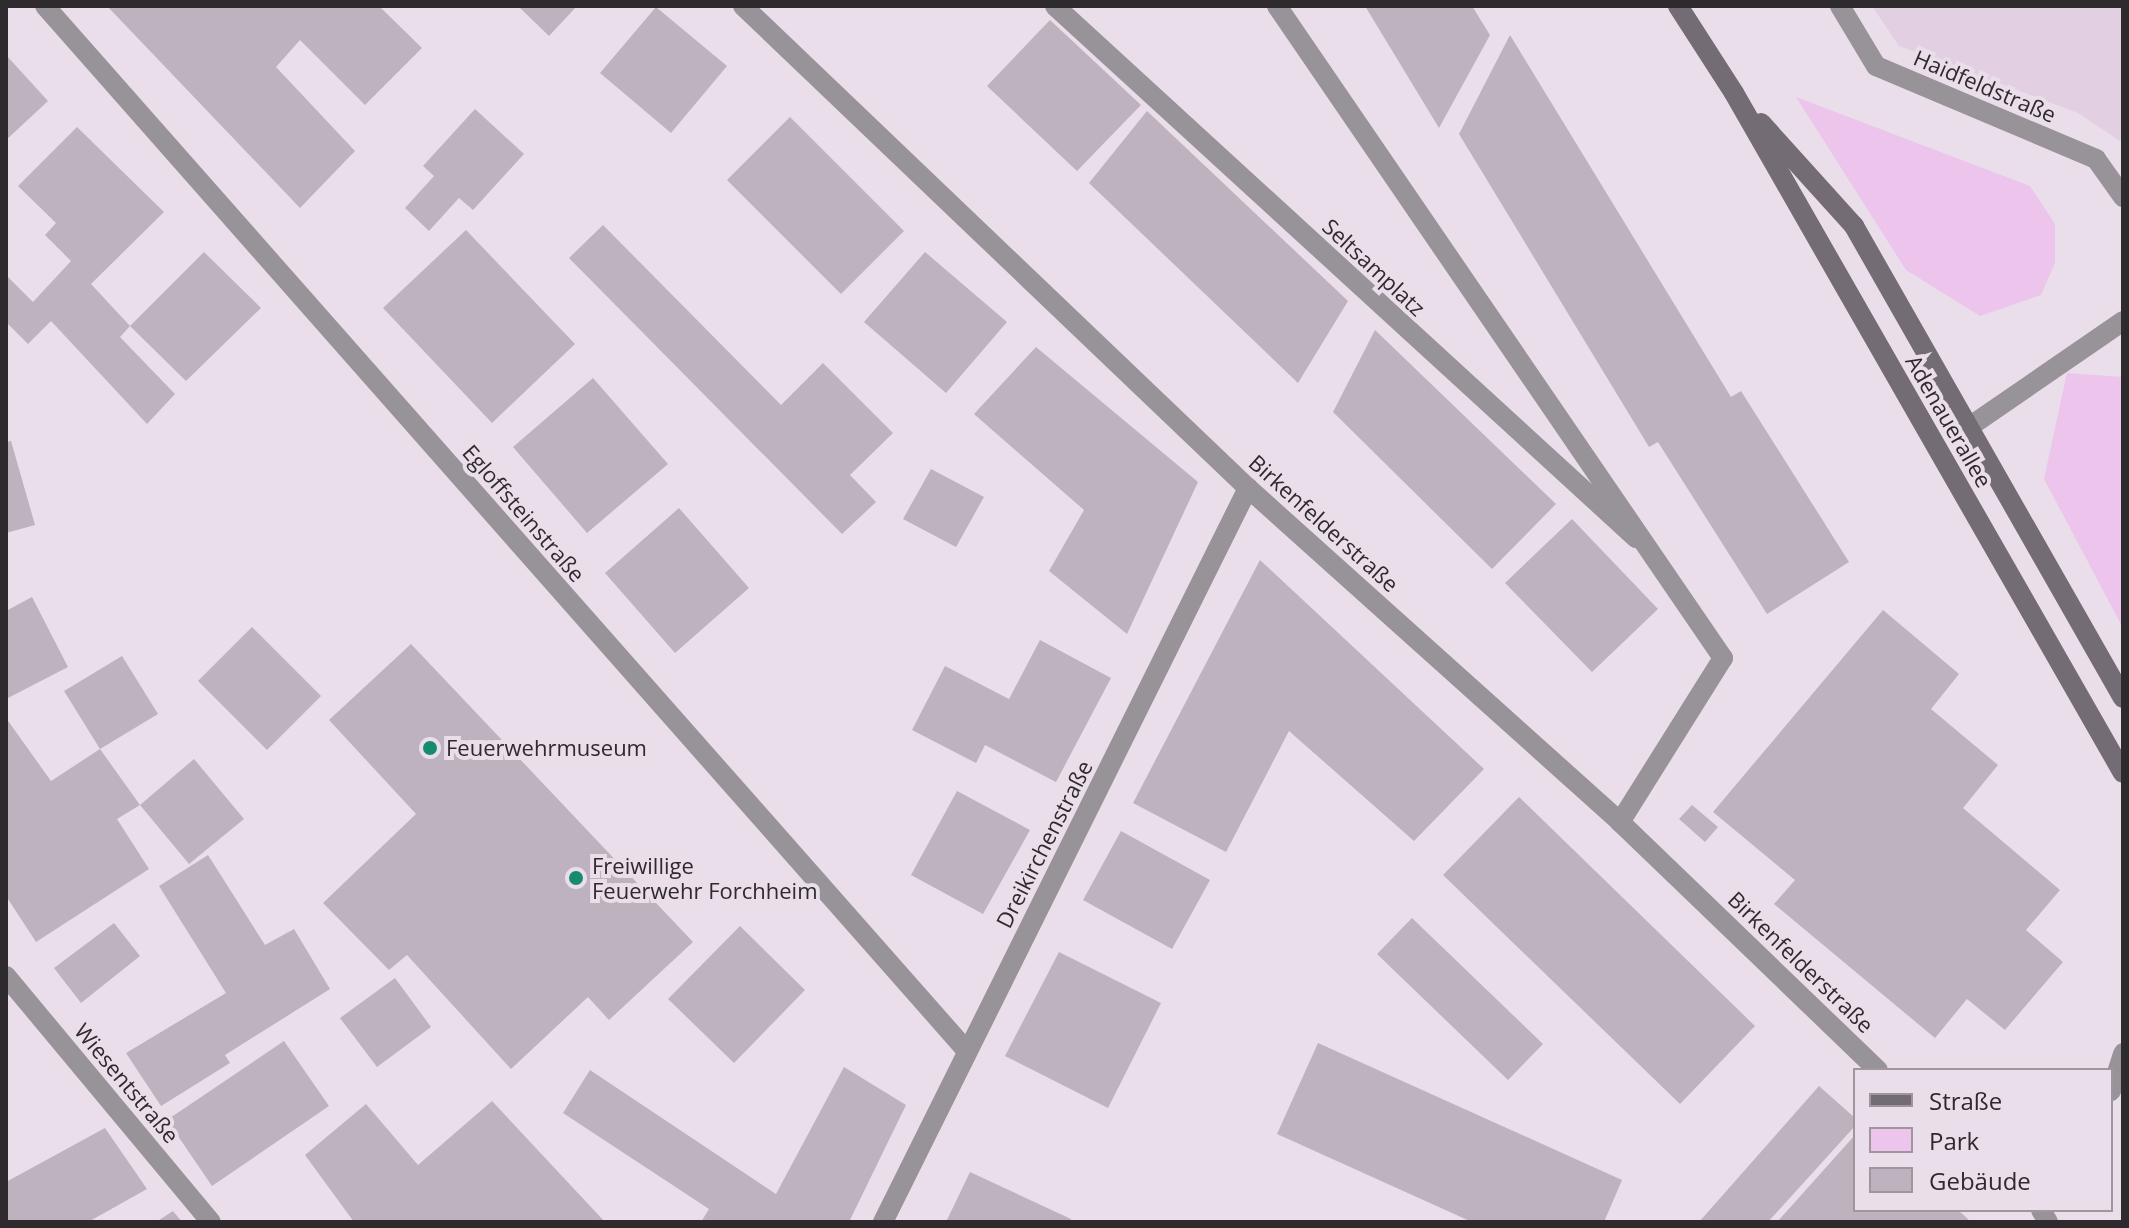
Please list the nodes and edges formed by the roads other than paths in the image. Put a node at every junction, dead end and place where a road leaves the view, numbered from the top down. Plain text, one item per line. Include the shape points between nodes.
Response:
1 (45, 6) edge
2 (743, 6) edge
3 (1055, 6) edge
4 (1277, 6) edge
5 (1678, 6) edge
6 (1840, 6) edge
7 (1734, 93) junction
8 (2123, 197) edge
9 (2123, 321) edge
10 (1969, 427) junction
11 (1248, 488) junction
12 (1663, 562) junction
13 (2123, 698) edge
14 (2123, 773) edge
15 (1620, 822) junction
16 (6, 976) edge
17 (967, 1051) junction
18 (2123, 1053) edge
19 (1876, 1068) edge
20 (2113, 1085) edge
21 (211, 1222) edge
22 (883, 1222) edge

1 - 17 street, Egloffsteinstraße
2 - 11 street, Birkenfelderstraße
3 - 12 street, Seltsamplatz
4 - 12 street, Seltsamplatz
5 - 7 main road, Adenauerallee
6 - 8 street, Haidfeldstraße via 1876,66 2096,159
7 - 10 main road, Adenauerallee via 1854,226
7 - 14 main road, Adenauerallee
9 - 10 street
10 - 13 main road, Adenauerallee
11 - 15 street, Birkenfelderstraße
11 - 17 street, Dreikirchenstraße
12 - 15 street, Seltsamplatz via 1723,658
15 - 19 street, Birkenfelderstraße
16 - 21 street, Wiesentstraße
17 - 22 street, Dreikirchenstraße
18 - 20 street

